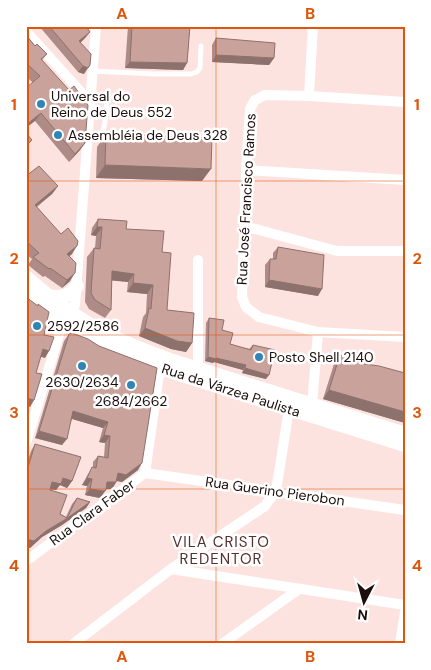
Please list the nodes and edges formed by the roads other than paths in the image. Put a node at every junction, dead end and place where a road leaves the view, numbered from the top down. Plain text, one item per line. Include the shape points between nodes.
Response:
1 (96, 26) edge
2 (313, 26) edge
3 (26, 31) edge
4 (201, 46) dead end
5 (92, 70) junction
6 (309, 96) junction
7 (107, 97) dead end
8 (90, 102) junction
9 (405, 102) edge
10 (87, 139) junction
11 (246, 170) junction
12 (405, 180) edge
13 (244, 226) junction
14 (405, 251) edge
15 (198, 260) dead end
16 (26, 277) edge
17 (78, 286) junction
18 (26, 293) edge
19 (50, 297) junction
20 (66, 317) junction
21 (318, 332) junction
22 (405, 337) edge
23 (160, 368) junction
24 (198, 369) junction
25 (312, 405) junction
26 (290, 408) junction
27 (405, 434) edge
28 (26, 443) edge
29 (405, 445) edge
30 (145, 473) junction
31 (276, 491) junction
32 (405, 510) edge
33 (26, 561) edge
34 (171, 569) junction
35 (299, 589) junction
36 (405, 604) edge
37 (405, 612) edge
38 (73, 644) edge
39 (222, 644) edge
40 (400, 644) edge

1 - 5 street
2 - 6 street
3 - 8 street
4 - 5 lane via 200,68 191,74
5 - 8 street
6 - 9 street, Rua José Francisco Ramos
6 - 11 street, Rua José Francisco Ramos via 264,95 255,100 250,109
7 - 10 lane via 102,135
8 - 10 street
10 - 17 street
11 - 12 street
11 - 13 street, Rua José Francisco Ramos
13 - 14 street via 337,250
13 - 21 street, Rua José Francisco Ramos via 242,297 246,307 259,317
15 - 24 street
16 - 19 main road
17 - 19 main road via 66,296
17 - 20 street via 75,305
18 - 20 main road
19 - 20 main road
20 - 23 main road, Rua da Várzea Paulista via 97,344
20 - 24 main road, Rua da Várzea Paulista via 145,351
20 - 28 street
21 - 22 street, Rua José Francisco Ramos
21 - 25 street
23 - 26 main road, Rua da Várzea Paulista
23 - 30 street, Rua Clara Faber
24 - 25 main road, Rua da Várzea Paulista
25 - 27 main road, Rua da Várzea Paulista
26 - 29 main road, Rua da Várzea Paulista
26 - 31 street
30 - 31 street, Rua Guerino Pierobon
30 - 33 street, Rua Clara Faber
31 - 32 street, Rua Guerino Pierobon
31 - 34 street via 265,506
34 - 35 street
34 - 38 street
35 - 36 street
35 - 39 street
37 - 40 street

